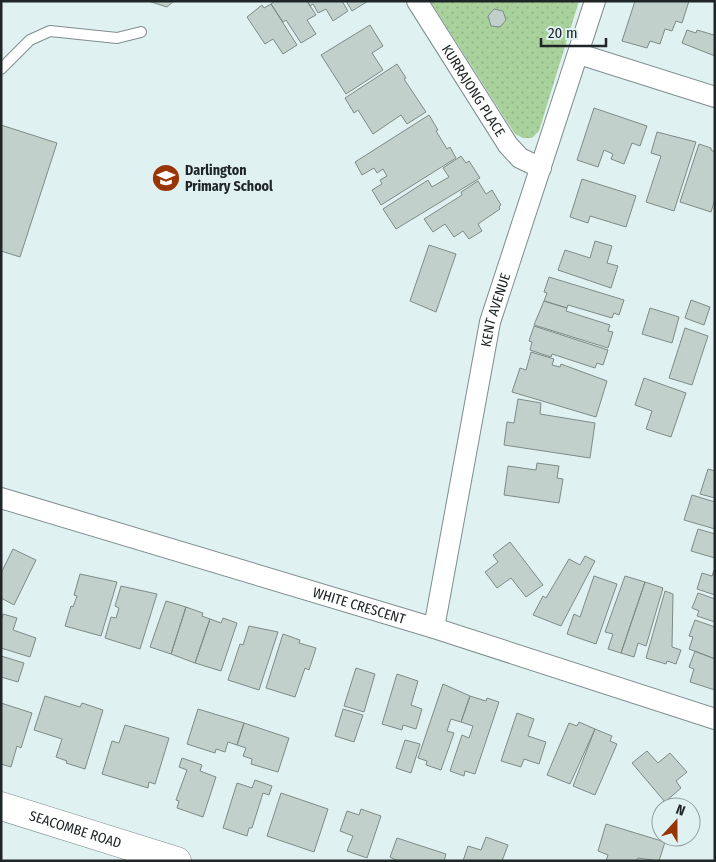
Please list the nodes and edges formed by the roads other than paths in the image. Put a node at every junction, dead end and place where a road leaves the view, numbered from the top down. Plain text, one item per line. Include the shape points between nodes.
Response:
1 (416, 1) edge
2 (595, 1) edge
3 (141, 32) dead end
4 (579, 54) junction
5 (1, 69) edge
6 (715, 97) edge
7 (541, 168) junction
8 (1, 498) edge
9 (434, 628) junction
10 (715, 719) edge
11 (1, 806) edge
12 (176, 861) edge

1 - 7 street, KURRAJONG PLACE via 508,145 520,158
2 - 4 street, KENT AVENUE
3 - 5 lane via 118,38 50,31 30,40
4 - 6 street
4 - 7 street, KENT AVENUE
7 - 9 street, KENT AVENUE via 490,322
8 - 9 street, WHITE CRESCENT
9 - 10 street, WHITE CRESCENT
11 - 12 main road, SEACOMBE ROAD

